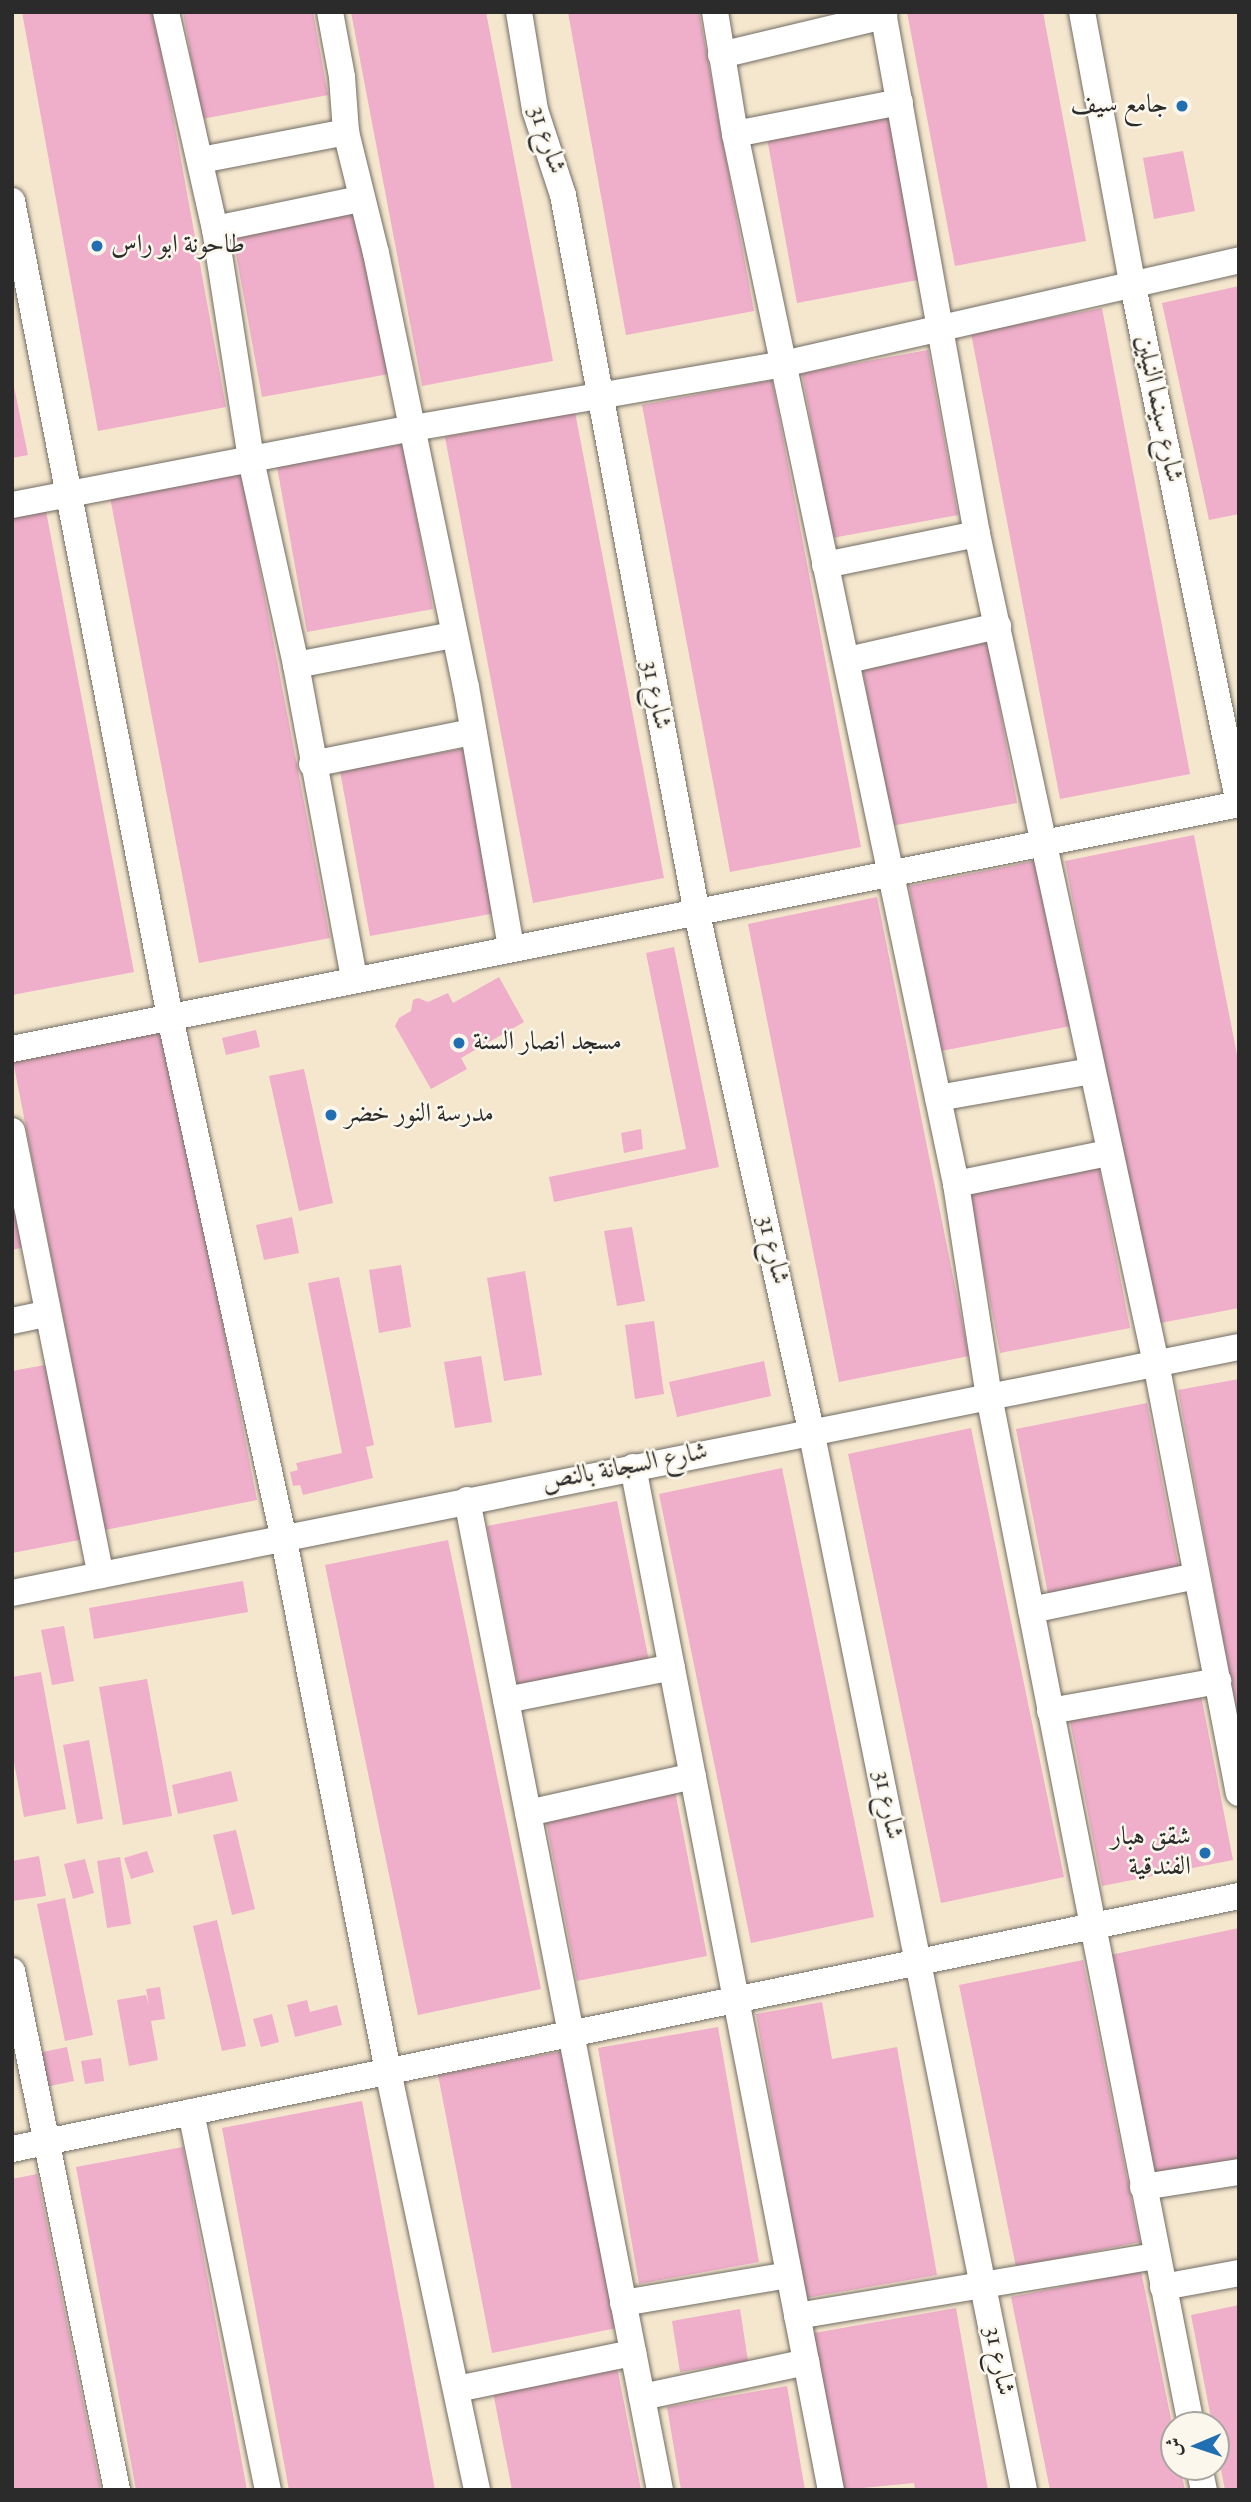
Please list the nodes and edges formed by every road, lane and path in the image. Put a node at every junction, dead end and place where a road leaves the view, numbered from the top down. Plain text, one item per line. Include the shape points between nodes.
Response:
1 (166, 12) edge
2 (330, 12) edge
3 (519, 12) edge
4 (715, 12) edge
5 (1082, 12) edge
6 (883, 14) edge
7 (721, 55) junction
8 (900, 102) junction
9 (346, 132) junction
10 (735, 134) junction
11 (201, 160) junction
12 (360, 200) junction
13 (12, 201) edge
14 (215, 229) junction
15 (1239, 260) edge
16 (1132, 281) junction
17 (941, 328) junction
18 (783, 365) junction
19 (599, 399) junction
20 (413, 428) junction
21 (251, 460) junction
22 (67, 494) junction
23 (12, 505) edge
24 (977, 534) junction
25 (825, 565) junction
26 (998, 626) junction
27 (454, 635) junction
28 (848, 660) junction
29 (296, 665) junction
30 (472, 732) junction
31 (312, 764) junction
32 (1239, 804) edge
33 (1044, 846) junction
34 (888, 877) junction
35 (697, 914) junction
36 (511, 947) junction
37 (354, 979) junction
38 (170, 1017) junction
39 (12, 1049) edge
40 (1091, 1071) junction
41 (938, 1098) junction
42 (12, 1131) edge
43 (1108, 1153) junction
44 (956, 1184) junction
45 (46, 1314) junction
46 (12, 1321) edge
47 (1239, 1347) edge
48 (1156, 1363) junction
49 (989, 1396) junction
50 (811, 1430) junction
51 (633, 1467) junction
52 (467, 1500) junction
53 (284, 1539) junction
54 (101, 1575) junction
55 (1197, 1576) junction
56 (12, 1593) edge
57 (1031, 1610) junction
58 (672, 1667) junction
59 (1218, 1681) junction
60 (506, 1700) junction
61 (1050, 1711) junction
62 (693, 1776) junction
63 (1239, 1793) edge
64 (528, 1813) junction
65 (1239, 1896) edge
66 (1092, 1926) junction
67 (919, 1964) junction
68 (12, 1971) edge
69 (736, 2000) junction
70 (571, 2034) junction
71 (388, 2071) junction
72 (191, 2112) junction
73 (47, 2142) junction
74 (12, 2149) edge
75 (1239, 2172) edge
76 (1143, 2187) junction
77 (1157, 2256) junction
78 (1239, 2273) edge
79 (789, 2274) junction
80 (984, 2287) junction
81 (1163, 2287) junction
82 (623, 2303) junction
83 (797, 2316) junction
84 (633, 2353) junction
85 (806, 2362) junction
86 (457, 2389) junction
87 (642, 2397) junction
88 (1188, 2411) edge
89 (117, 2490) edge
90 (268, 2490) edge
91 (477, 2490) edge
92 (660, 2490) edge
93 (831, 2490) edge
94 (1024, 2490) edge

1 - 11 street
2 - 9 street
3 - 19 street, شارع 31 via 535,110 564,195
4 - 7 street
5 - 16 street, شارع سينما النيلين
6 - 7 street
6 - 8 street
7 - 10 street
8 - 10 street
8 - 17 street
9 - 11 street
9 - 12 street
10 - 18 street
11 - 14 street
12 - 14 street
12 - 20 street
13 - 22 street
14 - 21 street
15 - 16 street
16 - 17 street
16 - 32 street, شارع سينما النيلين
17 - 18 street
17 - 24 street
18 - 19 street
18 - 25 street
19 - 20 street
19 - 35 street, شارع 31
20 - 21 street
20 - 27 street
21 - 22 street
21 - 29 street
22 - 23 street
22 - 38 street
24 - 25 street
24 - 26 street
25 - 28 street
26 - 28 street
26 - 33 street
27 - 29 street
27 - 30 street
28 - 34 street
29 - 31 street
30 - 31 street
30 - 36 street
31 - 37 street
32 - 33 street
33 - 34 street
33 - 40 street
34 - 35 street
34 - 41 street
35 - 36 street
35 - 50 street, شارع 31
36 - 37 street
37 - 38 street
38 - 39 street
38 - 53 street
40 - 41 street
40 - 43 street
41 - 44 street
42 - 45 street
43 - 44 street
43 - 48 street
44 - 49 street
45 - 46 street
45 - 54 street
47 - 48 street, شارع السجانة بالنص
48 - 49 street, شارع السجانة بالنص
48 - 55 street
49 - 50 street, شارع السجانة بالنص
49 - 57 street
50 - 51 street, شارع السجانة بالنص
50 - 67 street, شارع 31
51 - 52 street, شارع السجانة بالنص
51 - 58 street
52 - 53 street, شارع السجانة بالنص
52 - 60 street
53 - 54 street, شارع السجانة بالنص
53 - 71 street
54 - 56 street, شارع السجانة بالنص
55 - 57 street
55 - 59 street
57 - 61 street
58 - 60 street
58 - 62 street
59 - 61 street
59 - 63 street
60 - 64 street
61 - 66 street
62 - 64 street
62 - 69 street
64 - 70 street
65 - 66 street
66 - 67 street
66 - 76 street
67 - 69 street
67 - 80 street, شارع 31
68 - 73 street
69 - 70 street
69 - 79 street
70 - 71 street
70 - 82 street
71 - 72 street
71 - 86 street
72 - 73 street
72 - 90 street
73 - 74 street
73 - 89 street
75 - 76 street
76 - 77 street
77 - 80 street
77 - 81 street
78 - 81 street
79 - 82 street
79 - 83 street
80 - 83 street
80 - 94 street, شارع 31
81 - 88 street
82 - 84 street
83 - 85 street
84 - 86 street
84 - 87 street
85 - 87 street
85 - 93 street
86 - 91 street
87 - 92 street

